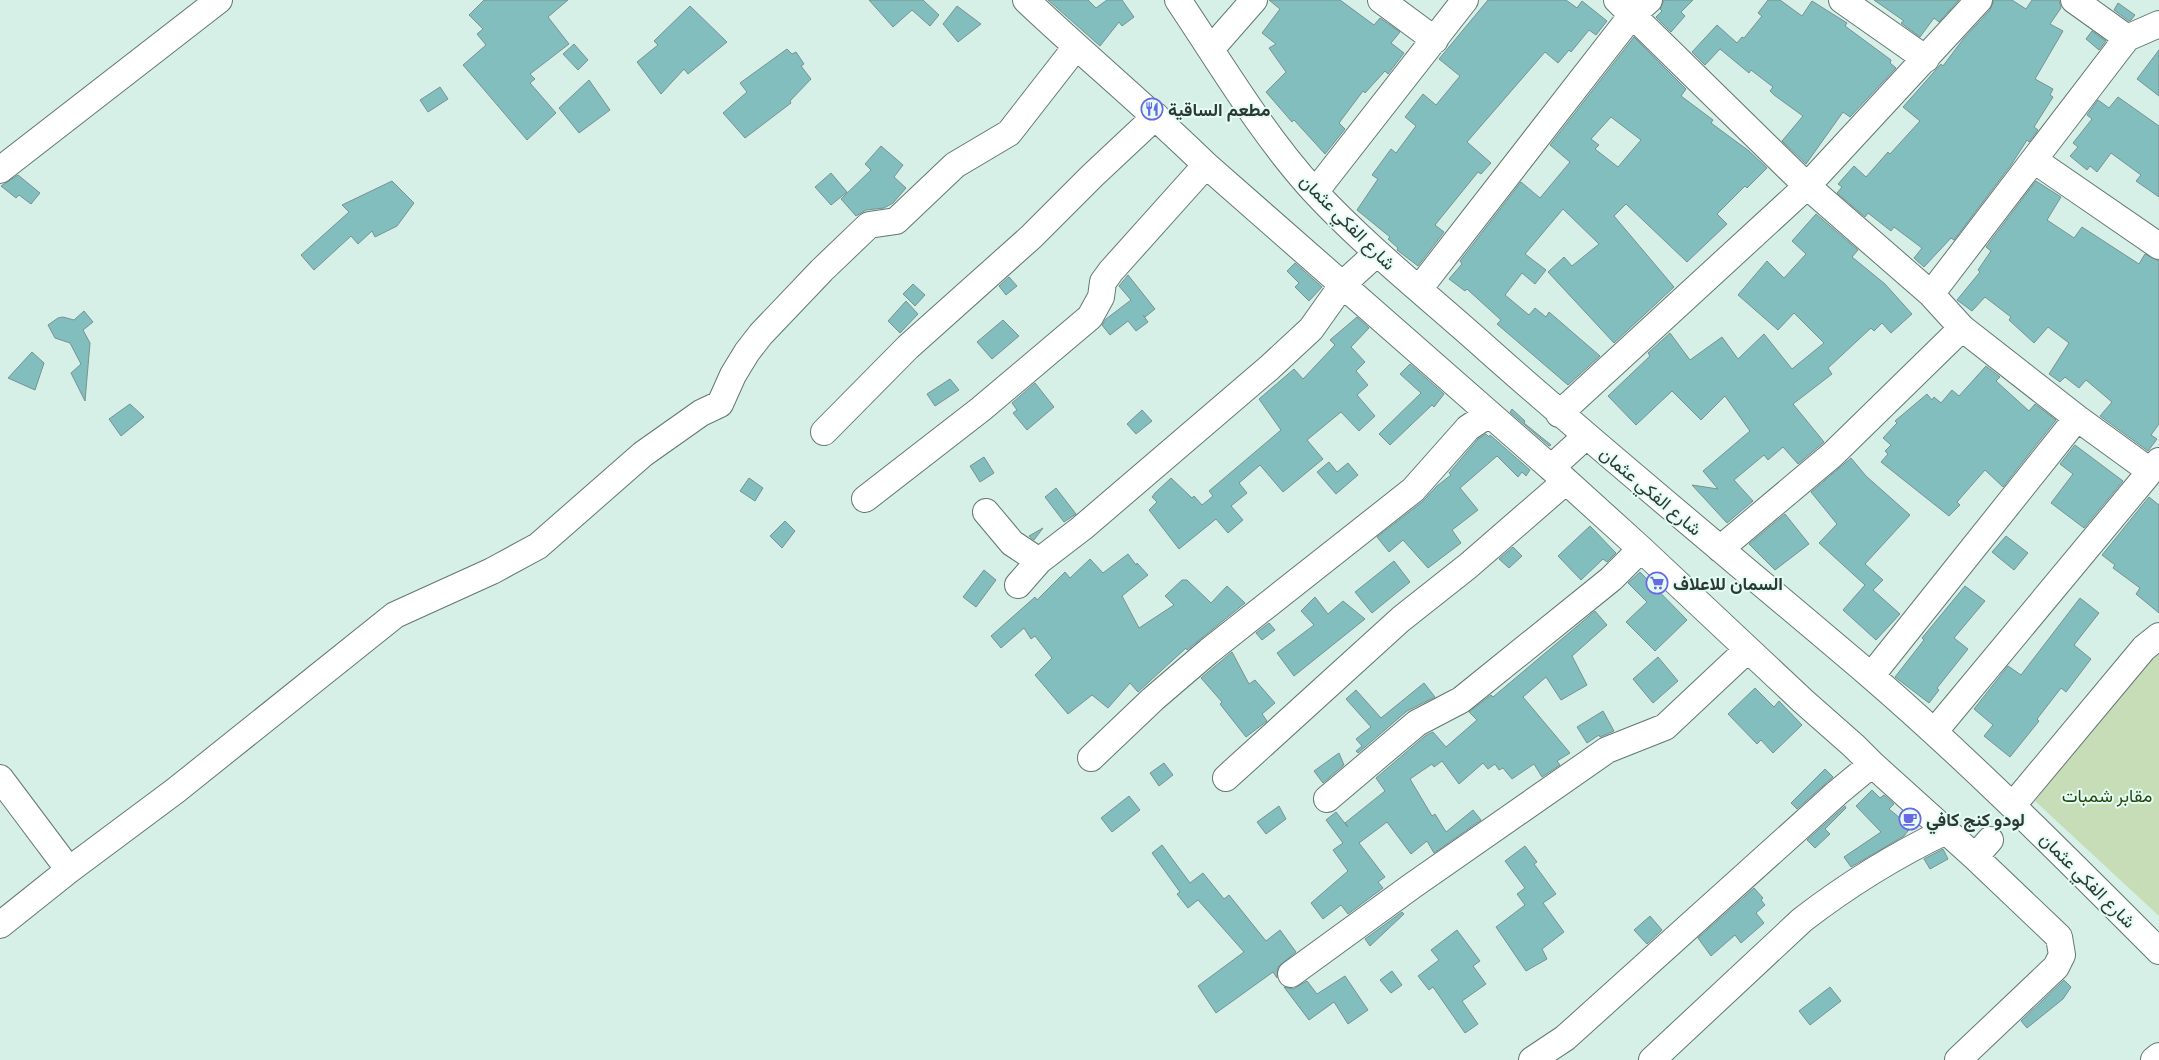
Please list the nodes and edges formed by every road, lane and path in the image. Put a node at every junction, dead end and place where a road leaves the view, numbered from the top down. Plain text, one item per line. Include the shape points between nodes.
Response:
1 (219, 0) edge
2 (1026, 0) edge
3 (1178, 0) edge
4 (1254, 0) edge
5 (1381, 0) edge
6 (1465, 0) edge
7 (1842, 0) edge
8 (1979, 0) edge
9 (2074, 0) edge
10 (1633, 5) edge
11 (2159, 24) edge
12 (2126, 38) junction
13 (1435, 40) junction
14 (1076, 47) junction
15 (1211, 49) junction
16 (1926, 59) junction
17 (1156, 116) junction
18 (2034, 160) junction
19 (1206, 165) junction
20 (0, 170) edge
21 (1807, 186) junction
22 (1315, 192) junction
23 (2159, 246) edge
24 (1377, 253) junction
25 (1343, 284) junction
26 (1418, 289) junction
27 (1931, 294) junction
28 (1962, 328) junction
29 (1489, 414) junction
30 (1559, 414) junction
31 (2078, 418) junction
32 (824, 432) dead end
33 (1586, 436) junction
34 (2155, 466) edge
35 (1559, 474) junction
36 (865, 499) dead end
37 (986, 512) dead end
38 (1641, 549) junction
39 (1720, 549) junction
40 (1039, 561) junction
41 (1018, 585) dead end
42 (2159, 636) edge
43 (1748, 650) junction
44 (1871, 676) junction
45 (1934, 732) junction
46 (1091, 758) dead end
47 (1872, 764) junction
48 (0, 778) edge
49 (1226, 778) dead end
50 (1327, 799) dead end
51 (2013, 806) junction
52 (1946, 831) junction
53 (69, 870) junction
54 (0, 925) edge
55 (2159, 951) edge
56 (1291, 974) dead end
57 (2159, 1056) edge
58 (1532, 1060) edge
59 (1652, 1060) edge
60 (1958, 1060) edge
61 (2154, 1060) edge

1 - 20 street
2 - 14 street
3 - 15 street, شارع الفكي عثمان
4 - 15 street
5 - 13 street
6 - 13 street
7 - 16 street
8 - 16 street
9 - 12 street
10 - 21 street
10 - 26 street
11 - 12 street
12 - 18 street
13 - 22 street
14 - 17 street
14 - 53 street via 1009,134 955,165 896,221 870,224 822,270 747,352 720,404 701,413 643,454 538,546 492,571 395,615 176,791
15 - 22 street, شارع الفكي عثمان via 1259,121
16 - 21 street
17 - 19 street
17 - 32 street via 1031,237 908,347
18 - 23 street
18 - 27 street
19 - 25 street
19 - 36 street via 1103,282 1101,297 1090,317
21 - 27 street
21 - 30 street
22 - 24 street, شارع الفكي عثمان
24 - 25 street
24 - 26 street, شارع الفكي عثمان
25 - 29 street
25 - 40 street via 1311,329 1269,368
26 - 30 street, شارع الفكي عثمان
27 - 28 street
28 - 31 street
28 - 39 street via 1832,454
29 - 35 street
29 - 46 street via 1468,428 1413,490 1209,651
30 - 33 street, شارع الفكي عثمان
31 - 34 street
31 - 44 street
33 - 35 street
33 - 39 street, شارع الفكي عثمان
34 - 45 street
35 - 38 street
35 - 49 street via 1468,566 1401,619
37 - 40 street via 1012,543
38 - 43 street
38 - 50 street via 1610,579 1460,700 1417,723
39 - 44 street, شارع الفكي عثمان
40 - 41 street
42 - 51 street via 2144,648
43 - 47 street
43 - 56 street via 1665,728 1607,750
44 - 45 street, شارع الفكي عثمان
45 - 51 street, شارع الفكي عثمان
47 - 52 street
47 - 58 street via 1565,1038
48 - 53 street
51 - 55 street, شارع الفكي عثمان
52 - 59 street via 1821,905
52 - 60 street via 1982,849 2058,937 2062,955 2056,967
53 - 54 street
57 - 61 street

